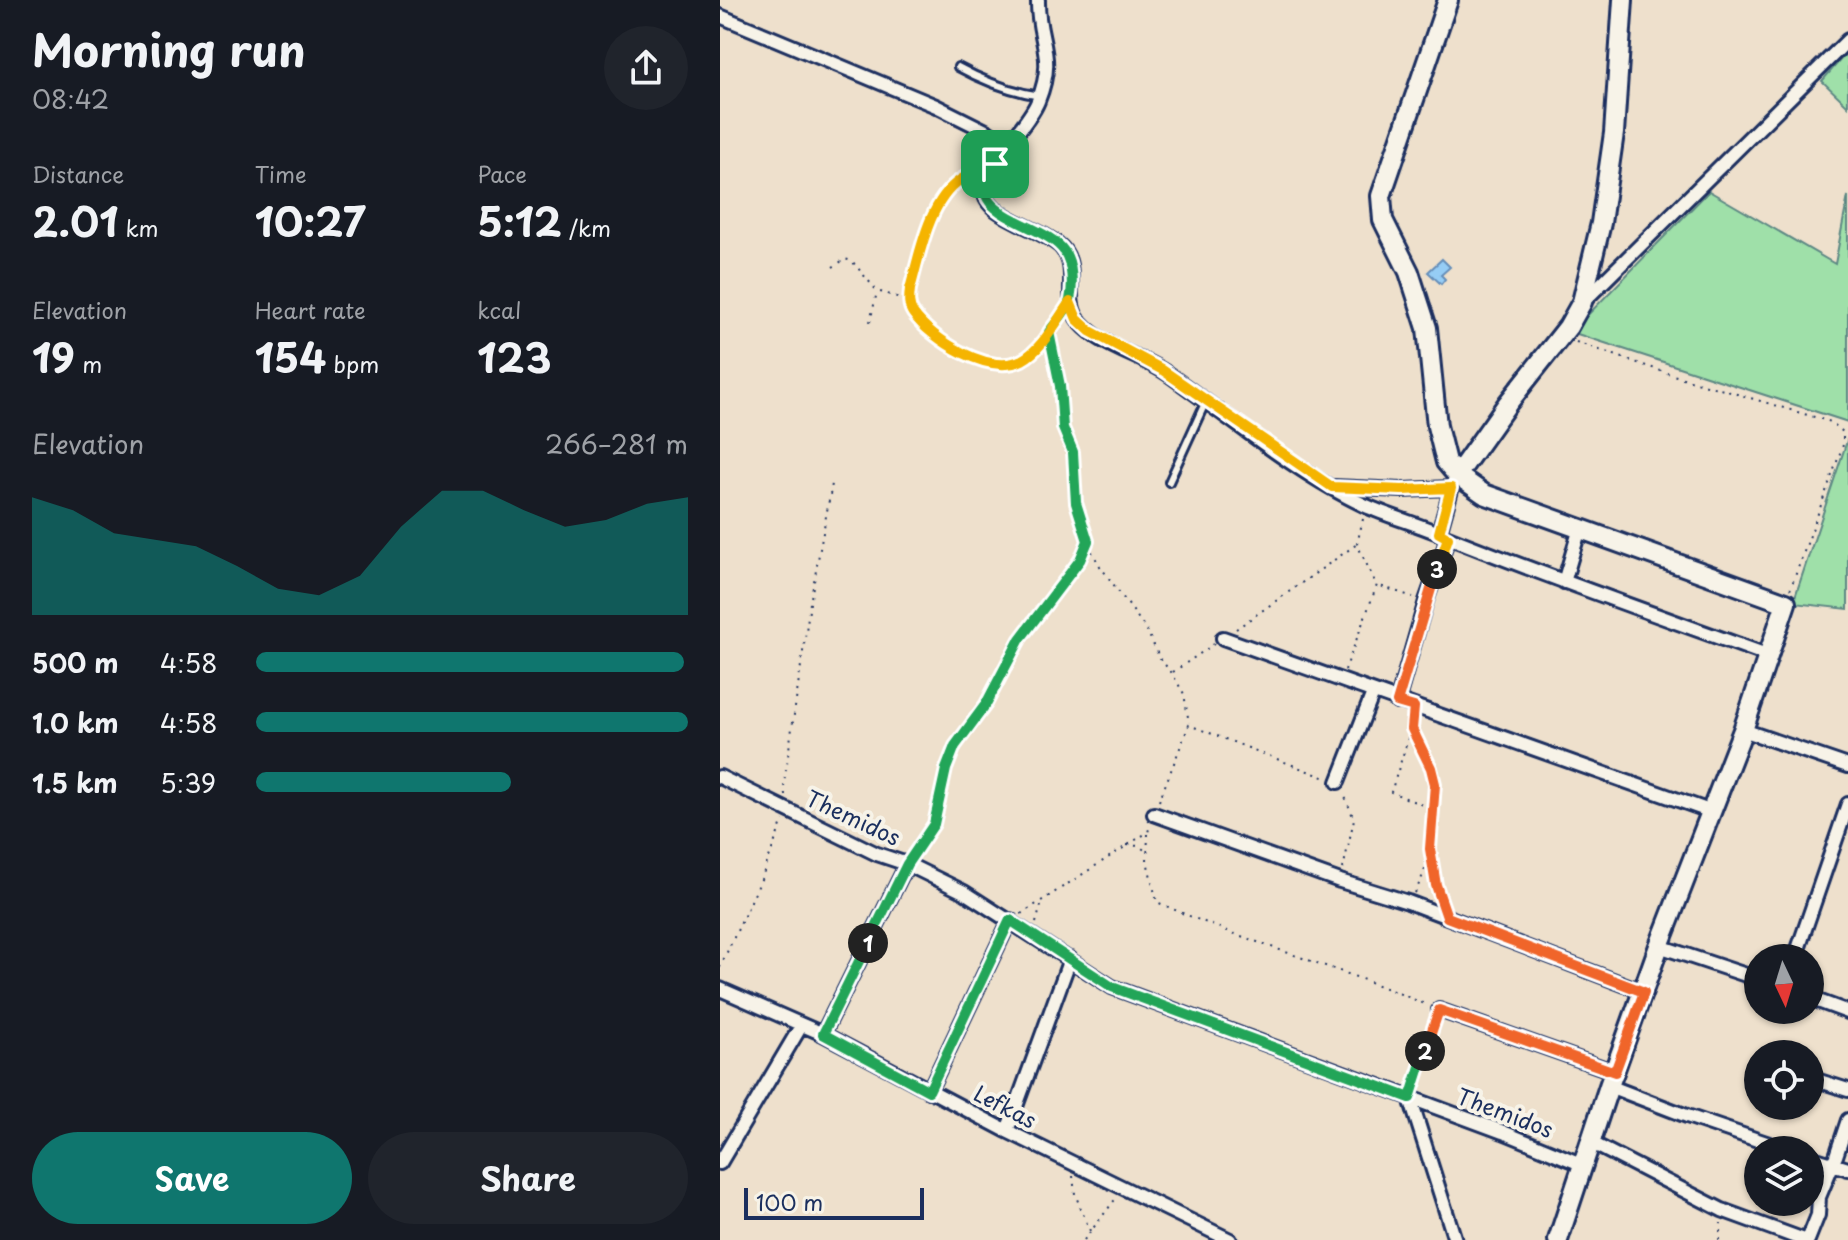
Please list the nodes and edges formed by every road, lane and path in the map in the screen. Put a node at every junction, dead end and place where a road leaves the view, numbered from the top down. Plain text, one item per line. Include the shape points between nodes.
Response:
1 (1038, 0) edge
2 (1448, 0) edge
3 (1623, 0) edge
4 (720, 16) edge
5 (1848, 40) edge
6 (958, 67) dead end
7 (1040, 96) junction
8 (1008, 146) junction
9 (995, 164) junction
10 (833, 267) dead end
11 (877, 291) junction
12 (908, 300) junction
13 (1070, 302) junction
14 (1582, 302) junction
15 (870, 322) dead end
16 (1049, 332) junction
17 (1560, 336) junction
18 (1206, 401) junction
19 (1169, 482) dead end
20 (1454, 482) junction
21 (832, 484) dead end
22 (1332, 487) junction
23 (1366, 506) junction
24 (1580, 528) junction
25 (1444, 535) junction
26 (1088, 541) junction
27 (1357, 544) junction
28 (1564, 582) junction
29 (1377, 585) junction
30 (1426, 601) junction
31 (1786, 603) junction
32 (1223, 638) junction
33 (1767, 655) junction
34 (1172, 673) junction
35 (1341, 682) junction
36 (1373, 693) junction
37 (1397, 702) junction
38 (1414, 707) junction
39 (1189, 725) junction
40 (1412, 729) junction
41 (1743, 730) junction
42 (1848, 766) edge
43 (720, 777) edge
44 (1338, 782) junction
45 (1848, 804) edge
46 (787, 809) junction
47 (1432, 809) junction
48 (1712, 812) junction
49 (1154, 814) junction
50 (1148, 832) junction
51 (1127, 845) junction
52 (1430, 849) junction
53 (1147, 852) junction
54 (907, 864) junction
55 (1340, 881) junction
56 (1043, 901) junction
57 (1408, 902) junction
58 (1447, 917) junction
59 (1010, 920) junction
60 (1042, 941) junction
61 (1800, 944) edge
62 (1659, 946) junction
63 (1070, 959) junction
64 (720, 967) edge
65 (1744, 974) edge
66 (720, 989) edge
67 (1644, 992) junction
68 (1824, 1003) edge
69 (1439, 1010) junction
70 (1848, 1012) edge
71 (801, 1026) junction
72 (823, 1034) junction
73 (1612, 1079) junction
74 (1824, 1082) edge
75 (1848, 1090) edge
76 (929, 1091) junction
77 (1410, 1098) junction
78 (1848, 1120) edge
79 (1007, 1131) junction
80 (1746, 1136) edge
81 (1590, 1142) junction
82 (1824, 1160) edge
83 (720, 1163) edge
84 (1073, 1163) junction
85 (1834, 1163) junction
86 (1581, 1164) junction
87 (1848, 1169) edge
88 (1129, 1190) junction
89 (1722, 1210) junction
90 (1090, 1231) junction
91 (1084, 1240) edge
92 (1230, 1240) edge
93 (1455, 1240) edge
94 (1558, 1240) edge
95 (1719, 1240) edge
96 (1806, 1240) edge

1 - 7 street via 1047,51
2 - 20 street via 1381,196 1383,220 1409,272 1427,328 1437,426
3 - 14 street via 1614,133
4 - 8 street via 936,106
5 - 14 street
6 - 7 lane via 986,83
7 - 8 street
8 - 9 street
9 - 12 path via 961,179 942,200
9 - 13 street via 985,197 992,207 1063,249 1071,270
10 - 11 path via 845,259 852,261
11 - 12 path
11 - 15 path
12 - 16 path via 913,313 939,337 989,364 1022,360
13 - 16 path
13 - 18 street via 1090,331 1161,369
14 - 17 street
16 - 26 path via 1063,428 1073,452 1076,503
17 - 20 street
17 - 31 path via 1831,422 1843,432 1843,445
18 - 19 lane
18 - 22 street
20 - 22 street via 1402,490
20 - 24 street
20 - 25 street
21 - 46 path via 784,784
22 - 23 street
23 - 25 street
23 - 27 path
24 - 28 street
24 - 31 street
25 - 28 street
25 - 30 street
26 - 34 path
26 - 54 path via 955,746 934,824
27 - 29 path
27 - 32 path
28 - 33 street
29 - 30 path
29 - 35 path
30 - 37 street
31 - 33 street
32 - 34 path
32 - 35 street
33 - 41 street
34 - 39 path via 1184,694
35 - 36 street
36 - 37 street
36 - 44 street
37 - 38 street
38 - 40 path
38 - 48 street
39 - 44 path
39 - 49 path
40 - 47 path via 1435,784
40 - 47 path via 1391,792
41 - 42 street
41 - 48 street
43 - 46 street, Themidos
44 - 55 path via 1354,819
45 - 61 street
46 - 54 street, Themidos
46 - 64 path
47 - 52 path
48 - 62 street
49 - 50 path
49 - 55 street
50 - 51 path
50 - 53 path
51 - 53 path
51 - 56 path
52 - 57 path
52 - 58 path
53 - 69 path via 1157,902
54 - 59 street, Themidos
54 - 72 street
55 - 57 street
56 - 59 path
56 - 60 path via 1036,926
57 - 58 street
58 - 67 street
59 - 60 street, Themidos
59 - 76 street
60 - 63 street, Themidos
62 - 65 street
62 - 67 street
63 - 77 street, Themidos via 1112,987
63 - 79 street
66 - 71 street, Lefkas
67 - 73 street
68 - 70 street
69 - 73 street
69 - 77 path
71 - 72 street, Lefkas
71 - 83 street
72 - 76 street, Lefkas
73 - 80 street via 1687,1116
73 - 81 street
74 - 75 street
76 - 79 street, Lefkas
77 - 86 street, Themidos
77 - 93 street
78 - 85 street
79 - 84 street, Lefkas
81 - 86 street
81 - 89 street
82 - 85 street
84 - 88 street, Lefkas
84 - 90 path via 1075,1194
85 - 87 street
85 - 96 street
86 - 94 street
88 - 90 path via 1113,1200
88 - 92 street, Lefkas
89 - 95 path
89 - 96 street
90 - 91 path

